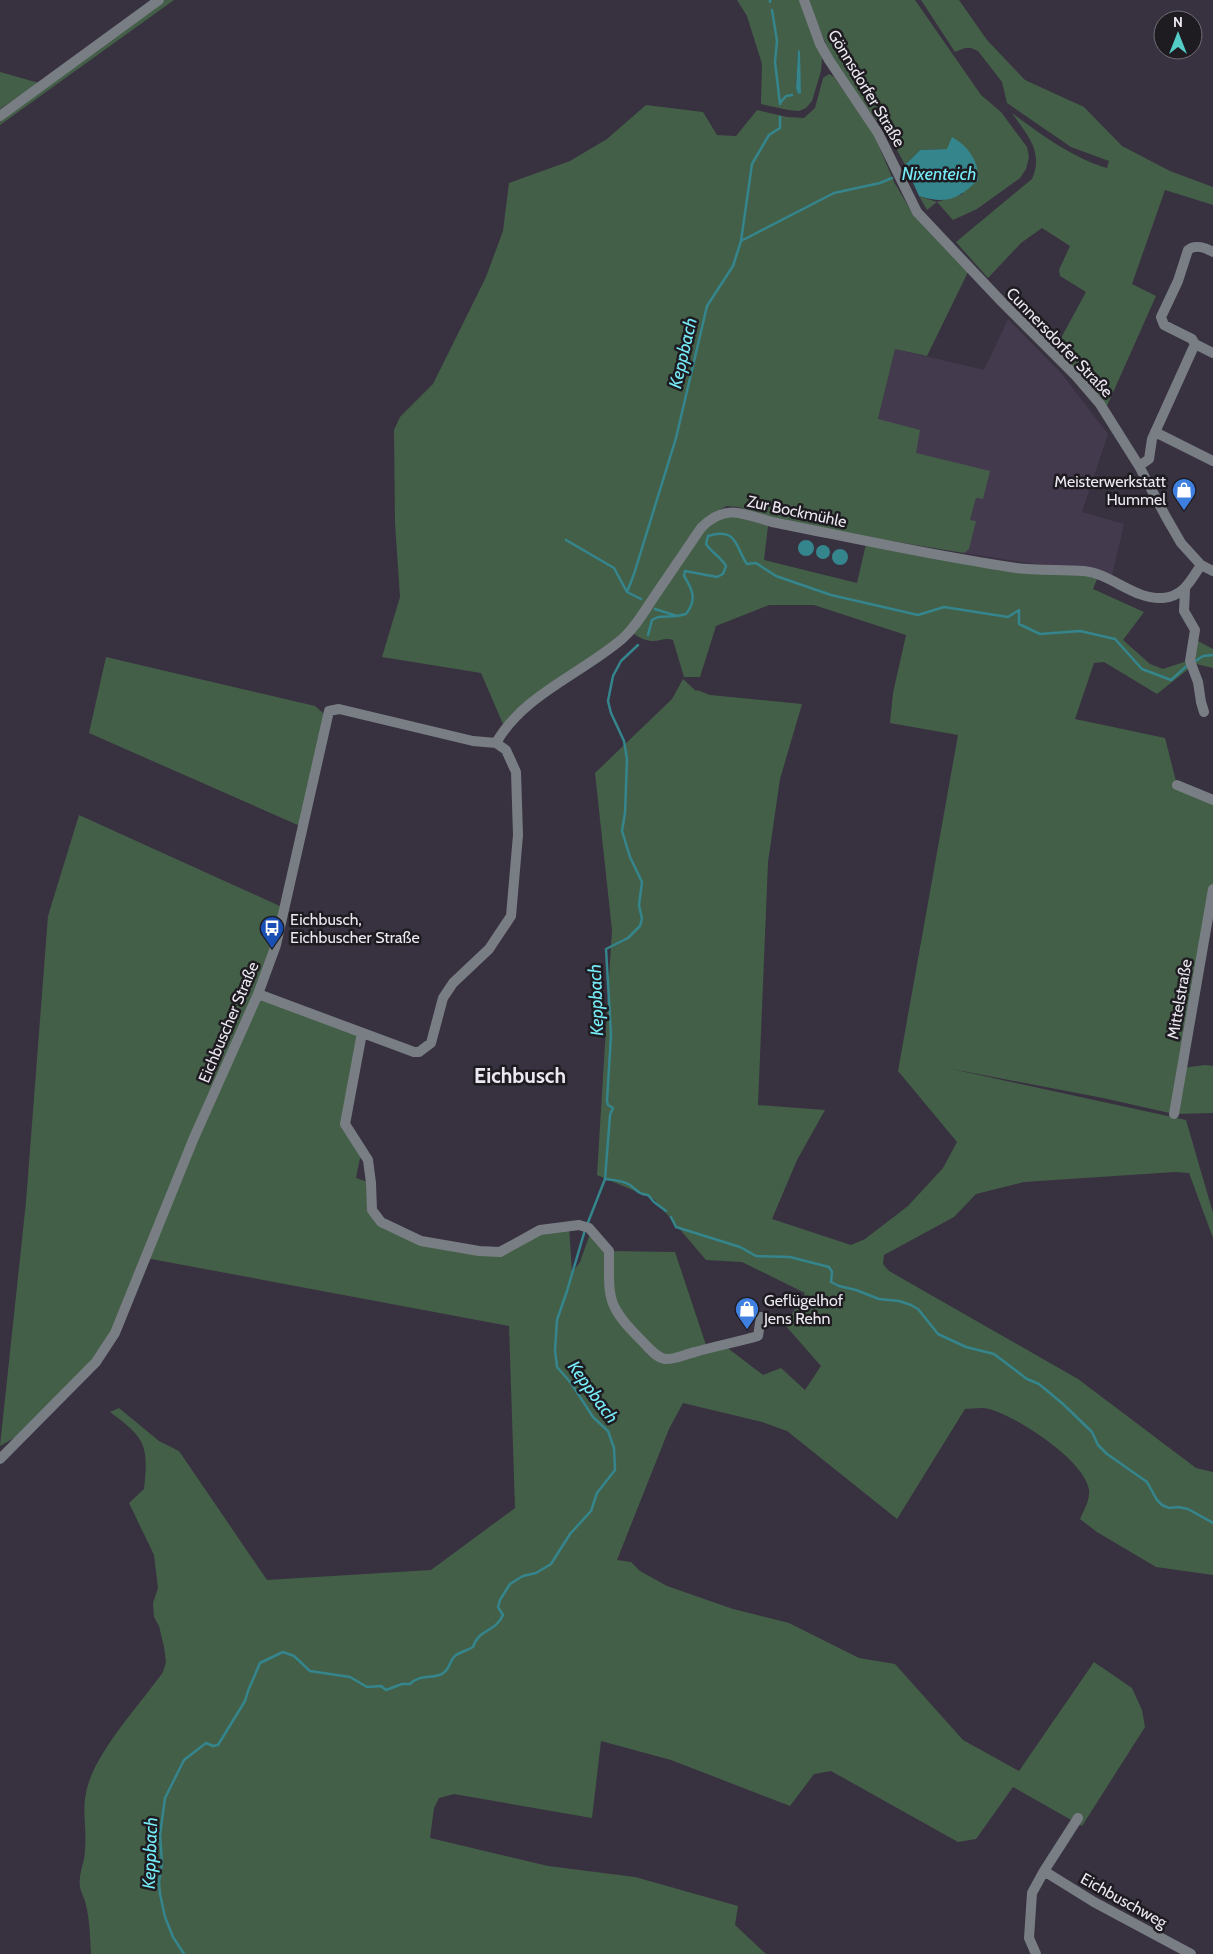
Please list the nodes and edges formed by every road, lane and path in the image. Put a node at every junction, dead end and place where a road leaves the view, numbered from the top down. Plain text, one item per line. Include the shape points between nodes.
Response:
1 (159, 0) edge
2 (804, 0) edge
3 (0, 116) edge
4 (941, 238) joint
5 (1213, 252) edge
6 (1195, 344) junction
7 (1213, 353) edge
8 (1155, 432) junction
9 (1213, 461) edge
10 (1139, 466) junction
11 (1201, 565) junction
12 (1213, 571) edge
13 (1185, 590) junction
14 (1204, 712) dead end
15 (496, 743) junction
16 (1177, 785) dead end
17 (1213, 800) edge
18 (1213, 889) edge
19 (258, 994) junction
20 (362, 1033) junction
21 (1174, 1114) dead end
22 (761, 1316) dead end
23 (0, 1459) edge
24 (1078, 1818) dead end
25 (1044, 1870) junction
26 (1036, 1954) edge
27 (1191, 1954) edge

1 - 3 street
2 - 4 street, Gönnsdorfer Straße via 829,60 878,133 917,212
4 - 10 street, Cunnersdorfer Straße via 1076,376 1107,413
5 - 6 street via 1197,247 1188,250 1161,317 1164,325 1192,339
6 - 7 street
6 - 8 street
8 - 9 street
8 - 10 street via 1149,458
10 - 11 street, Cunnersdorfer Straße via 1181,543
11 - 12 street, Cunnersdorfer Straße
11 - 13 street
13 - 14 street via 1184,610 1195,630 1191,664
13 - 15 street, Zur Bockmühle via 1168,597 1151,597 1084,571 1015,568 734,512 723,513 711,517 701,528 632,629 532,704 503,730
15 - 19 street, Eichbuscher Straße via 473,741 339,709 329,711 276,946
15 - 20 street via 506,750 516,772 518,836 511,916 489,949 452,983 443,998 431,1043 414,1052
16 - 17 street
18 - 21 street, Mittelstraße
19 - 20 street
19 - 23 street, Eichbuscher Straße via 193,1140 115,1333 96,1362
20 - 22 street via 345,1124 368,1160 372,1210 381,1222 421,1241 500,1252 540,1230 579,1226 609,1251 609,1292 613,1307 623,1322 657,1356 666,1359 758,1336
24 - 25 street
25 - 26 street via 1032,1893 1030,1938
25 - 27 street, Eichbuschweg via 1094,1902

